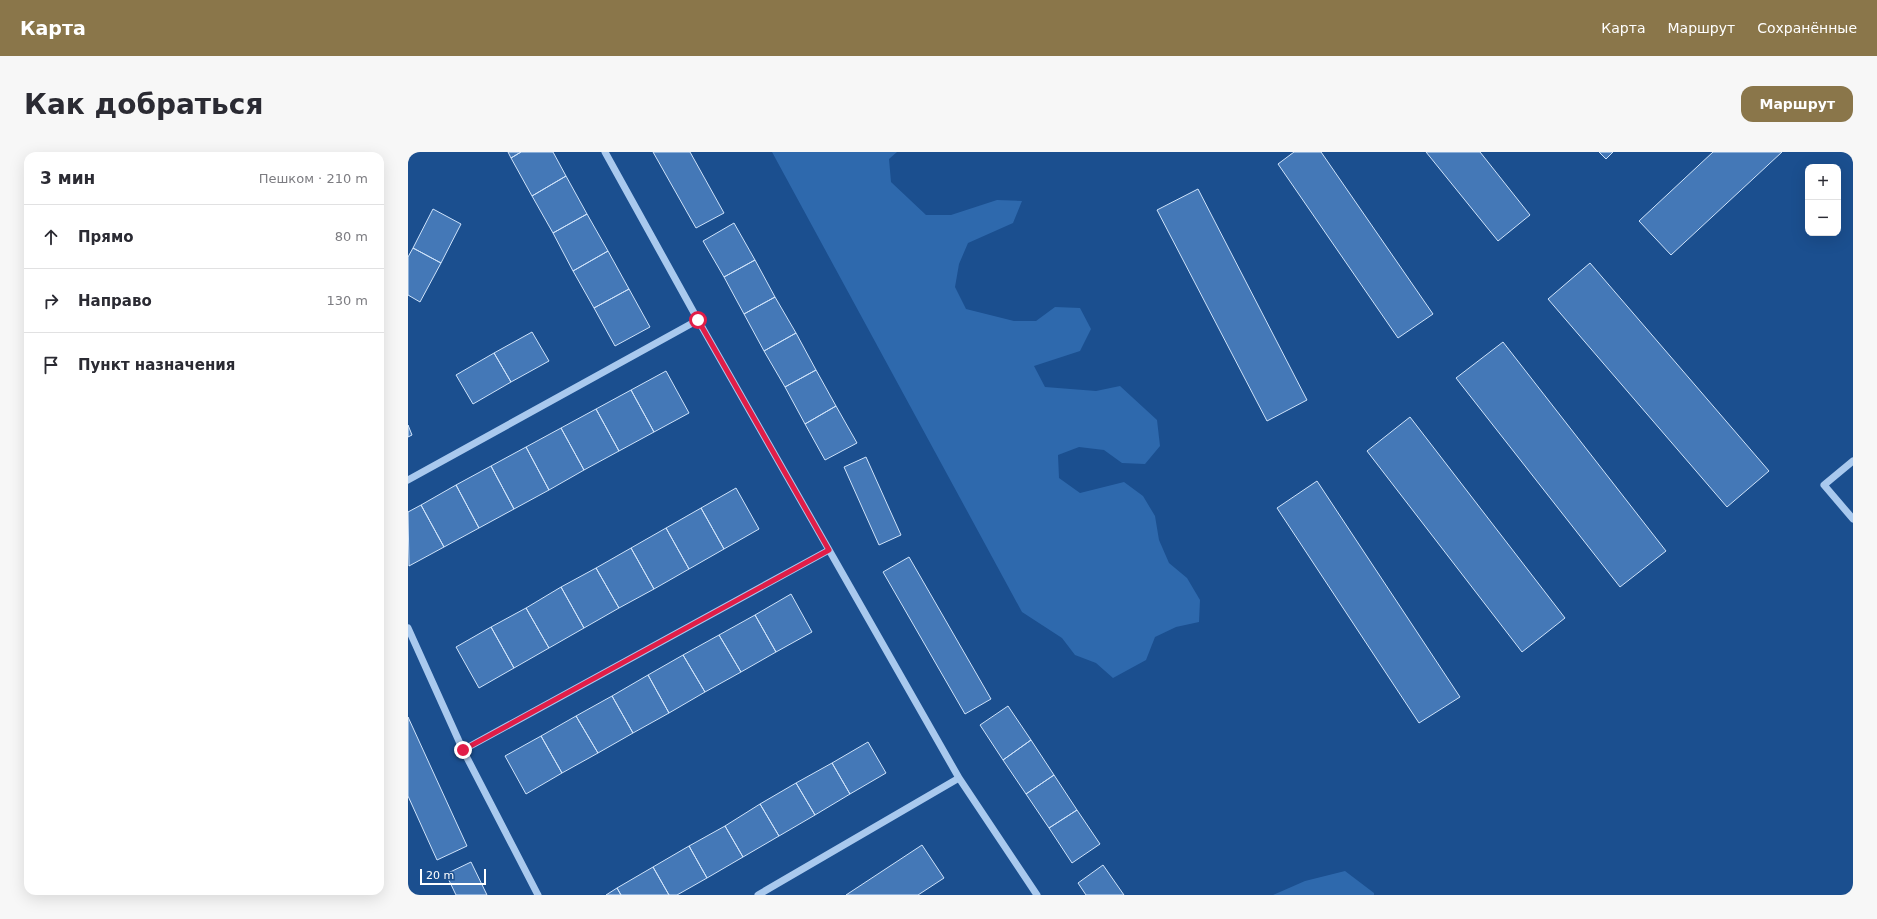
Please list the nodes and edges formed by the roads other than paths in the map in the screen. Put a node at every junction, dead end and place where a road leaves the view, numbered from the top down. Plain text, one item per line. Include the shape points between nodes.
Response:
1 (605, 152) edge
2 (698, 320) junction
3 (1853, 460) edge
4 (408, 480) edge
5 (1853, 519) edge
6 (829, 550) junction
7 (408, 628) edge
8 (463, 750) junction
9 (959, 778) junction
10 (538, 895) edge
11 (758, 895) edge
12 (1037, 895) edge

1 - 2 street
2 - 4 street
2 - 6 street
3 - 5 street via 1824,485
6 - 8 street
6 - 9 street
7 - 8 street
8 - 10 street
9 - 11 street
9 - 12 street

